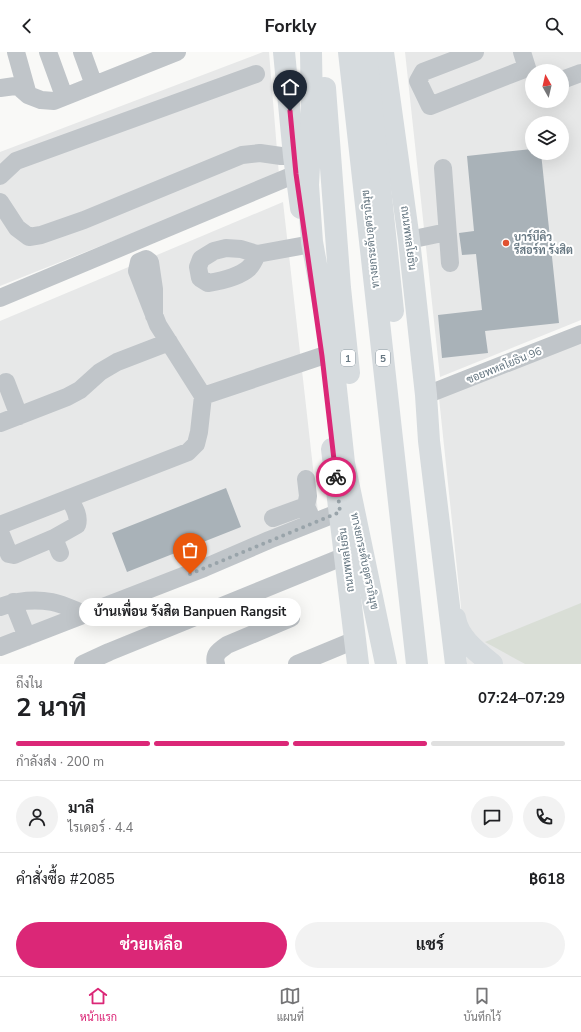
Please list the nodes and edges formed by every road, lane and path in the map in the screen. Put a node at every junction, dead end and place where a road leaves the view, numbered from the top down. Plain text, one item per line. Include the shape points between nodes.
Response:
1 (16, 52) edge
2 (48, 52) edge
3 (82, 52) edge
4 (177, 52) edge
5 (284, 52) edge
6 (311, 52) edge
7 (322, 52) edge
8 (349, 52) edge
9 (383, 53) edge
10 (464, 54) edge
11 (525, 66) edge
12 (581, 73) edge
13 (256, 74) dead end
14 (569, 77) edge
15 (94, 85) junction
16 (0, 88) edge
17 (28, 96) junction
18 (64, 96) junction
19 (295, 165) junction
20 (443, 168) dead end
21 (0, 176) edge
22 (0, 202) edge
23 (447, 232) junction
24 (409, 240) junction
25 (306, 245) junction
26 (257, 254) dead end
27 (450, 263) dead end
28 (0, 298) edge
29 (154, 316) dead end
30 (581, 334) edge
31 (169, 342) junction
32 (322, 356) junction
33 (6, 382) dead end
34 (426, 395) junction
35 (203, 396) junction
36 (18, 416) junction
37 (0, 423) edge
38 (306, 479) dead end
39 (69, 498) junction
40 (340, 512) junction
41 (309, 514) junction
42 (273, 518) dead end
43 (0, 525) edge
44 (0, 532) edge
45 (443, 553) junction
46 (345, 556) junction
47 (6, 605) edge
48 (84, 614) junction
49 (291, 618) dead end
50 (27, 637) junction
51 (355, 640) junction
52 (0, 647) edge
53 (323, 659) edge
54 (83, 664) edge
55 (216, 664) edge
56 (297, 664) edge
57 (358, 664) edge
58 (382, 664) edge
59 (386, 664) edge
60 (417, 664) edge
61 (429, 664) edge
62 (456, 664) edge
63 (492, 664) edge

1 - 17 street
2 - 18 street
3 - 15 street
4 - 15 street
5 - 19 main road, ถนนพหลโยธิน
6 - 59 main road, ทางยกระดับอุตราภิมุข via 312,113 308,185 312,242 332,352 344,462
7 - 58 main road, 1 via 340,288
8 - 60 main road, ทางยกระดับอุตราภิมุข / 5
9 - 24 main road, ถนนพหลโยธิน
9 - 61 main road, ถนนพหลโยธิน via 373,111
10 - 11 street via 423,72 418,81 430,106
12 - 14 street
13 - 21 street via 16,161
15 - 18 street
16 - 17 street via 15,86
17 - 18 street via 54,101
19 - 22 street via 280,156 260,153 242,155 41,236 30,237 17,228
19 - 25 main road, ถนนพหลโยธิน
19 - 28 street
20 - 23 street
23 - 24 street
23 - 27 street
24 - 34 main road, ถนนพหลโยธิน
25 - 26 street
25 - 32 main road, ถนนพหลโยธิน
29 - 31 street
30 - 34 street, ซอยพหลโยธิน 96
31 - 35 street
31 - 36 street via 117,362 100,372 80,390
32 - 35 street
32 - 40 main road, ถนนพหลโยธิน
33 - 36 street
34 - 45 main road, ถนนพหลโยธิน via 429,442
35 - 39 street via 200,432 196,444 188,452
36 - 37 street
38 - 41 street
39 - 43 street
39 - 44 street via 76,512 77,524 57,545 9,554
40 - 41 street
40 - 46 main road, ถนนพหลโยธิน
41 - 42 street
41 - 48 street via 204,568
45 - 62 main road, ถนนพหลโยธิน
45 - 63 main road via 456,624 472,648
46 - 51 main road, ถนนพหลโยธิน
46 - 54 street
47 - 48 street via 54,602
47 - 50 street
48 - 50 street
49 - 55 street via 217,651 214,660
50 - 52 street
51 - 53 street
51 - 57 main road, ถนนพหลโยธิน
53 - 56 street

